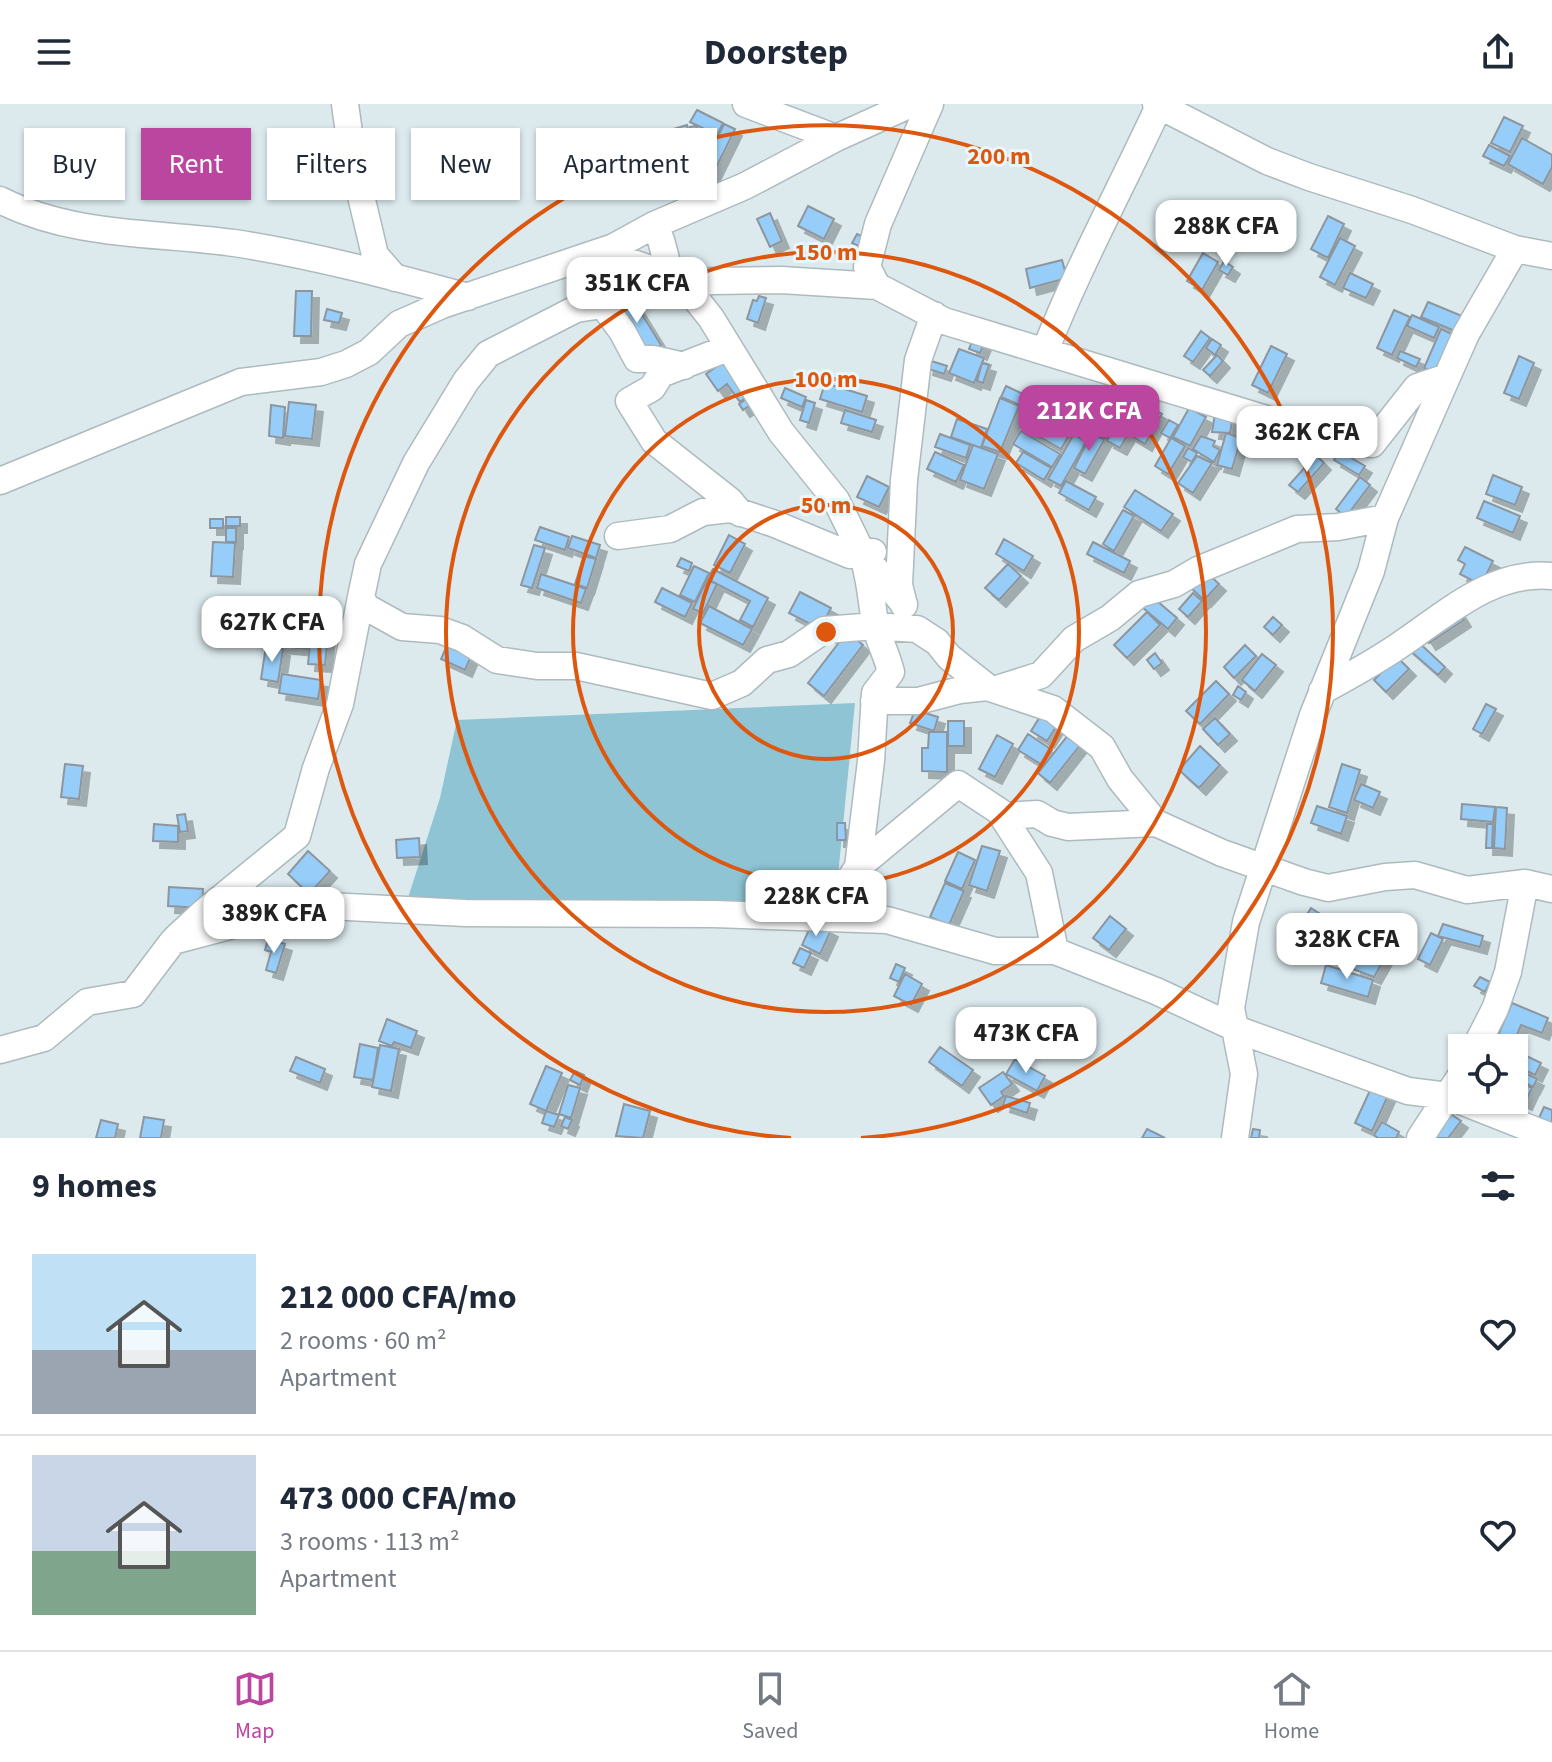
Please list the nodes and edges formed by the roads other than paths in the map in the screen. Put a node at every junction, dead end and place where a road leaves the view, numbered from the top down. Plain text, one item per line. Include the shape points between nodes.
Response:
1 (345, 104) edge
2 (746, 104) edge
3 (911, 104) edge
4 (930, 104) edge
5 (1157, 105) edge
6 (836, 138) junction
7 (0, 200) edge
8 (654, 225) junction
9 (1515, 249) junction
10 (610, 251) junction
11 (1552, 256) edge
12 (639, 265) junction
13 (395, 278) junction
14 (678, 283) junction
15 (877, 286) junction
16 (629, 291) junction
17 (468, 297) junction
18 (603, 305) junction
19 (576, 309) junction
20 (934, 315) junction
21 (728, 348) junction
22 (1045, 351) junction
23 (684, 366) junction
24 (1447, 377) junction
25 (0, 481) edge
26 (740, 513) junction
27 (1385, 518) junction
28 (902, 532) junction
29 (618, 536) dead end
30 (862, 553) junction
31 (1552, 576) edge
32 (877, 588) junction
33 (361, 597) junction
34 (904, 604) junction
35 (875, 626) junction
36 (917, 629) junction
37 (992, 688) junction
38 (1322, 691) junction
39 (874, 701) junction
40 (1002, 816) junction
41 (1156, 823) junction
42 (858, 867) junction
43 (1265, 867) junction
44 (1525, 883) junction
45 (1552, 889) edge
46 (824, 918) junction
47 (173, 941) junction
48 (1055, 951) junction
49 (1234, 1026) junction
50 (1482, 1034) edge
51 (0, 1050) edge
52 (1447, 1096) junction
53 (1552, 1137) edge
54 (1235, 1138) edge
55 (1420, 1138) edge

1 - 13 street via 375,255
2 - 6 street
3 - 6 street
4 - 15 street via 878,224 867,267
5 - 9 street via 1267,161
5 - 22 street
6 - 8 street via 745,186
7 - 13 street via 77,227 235,243
8 - 10 street
8 - 12 street
8 - 14 street
9 - 11 street
9 - 24 street
10 - 12 street
10 - 17 street
10 - 19 street via 596,285
12 - 14 street
12 - 16 street
13 - 17 street
14 - 15 street via 781,280
14 - 16 street via 654,282
14 - 21 street via 711,318
15 - 20 street
16 - 18 street
17 - 25 street via 399,324 369,352 346,364 241,382
18 - 19 street
18 - 23 street via 637,359
19 - 33 street via 488,354 466,381 416,463 368,564
20 - 22 street
20 - 28 street via 918,360
21 - 23 street
21 - 30 street via 781,432 836,500
22 - 24 street via 1342,442 1372,444 1417,387
23 - 26 street via 661,374 652,388 629,401 654,441
24 - 27 street
26 - 29 street via 703,512 670,529
26 - 30 street via 850,555
27 - 37 street via 1297,529 1174,584 1139,594 1074,639 1041,675
27 - 38 street via 1371,571
28 - 30 street via 881,551
28 - 32 street
28 - 34 street via 899,585
30 - 32 street
31 - 38 street via 1519,576 1490,587
32 - 34 street
32 - 35 street
33 - 35 street via 376,615 402,627 462,638 497,660 576,666 712,696 742,683 767,660 789,654 824,630
33 - 47 street via 340,704 297,836
34 - 36 street
35 - 36 street
35 - 39 street via 891,672
36 - 37 street
37 - 39 street via 918,701
37 - 41 street via 1053,709 1102,747
38 - 43 street
39 - 42 street
40 - 41 street via 1037,814 1068,827
40 - 42 street via 958,784
40 - 48 street via 1039,873
41 - 43 street
42 - 46 street
43 - 44 street via 1328,888 1415,875 1467,890
43 - 49 street via 1246,922 1231,1008
44 - 45 street
44 - 50 street via 1508,972
46 - 47 street via 465,913 309,905
46 - 48 street via 887,920 995,951
47 - 51 street via 133,994 87,1002 44,1038
48 - 49 street
49 - 52 street via 1408,1091
49 - 54 street via 1244,1074
52 - 53 street
52 - 55 street

